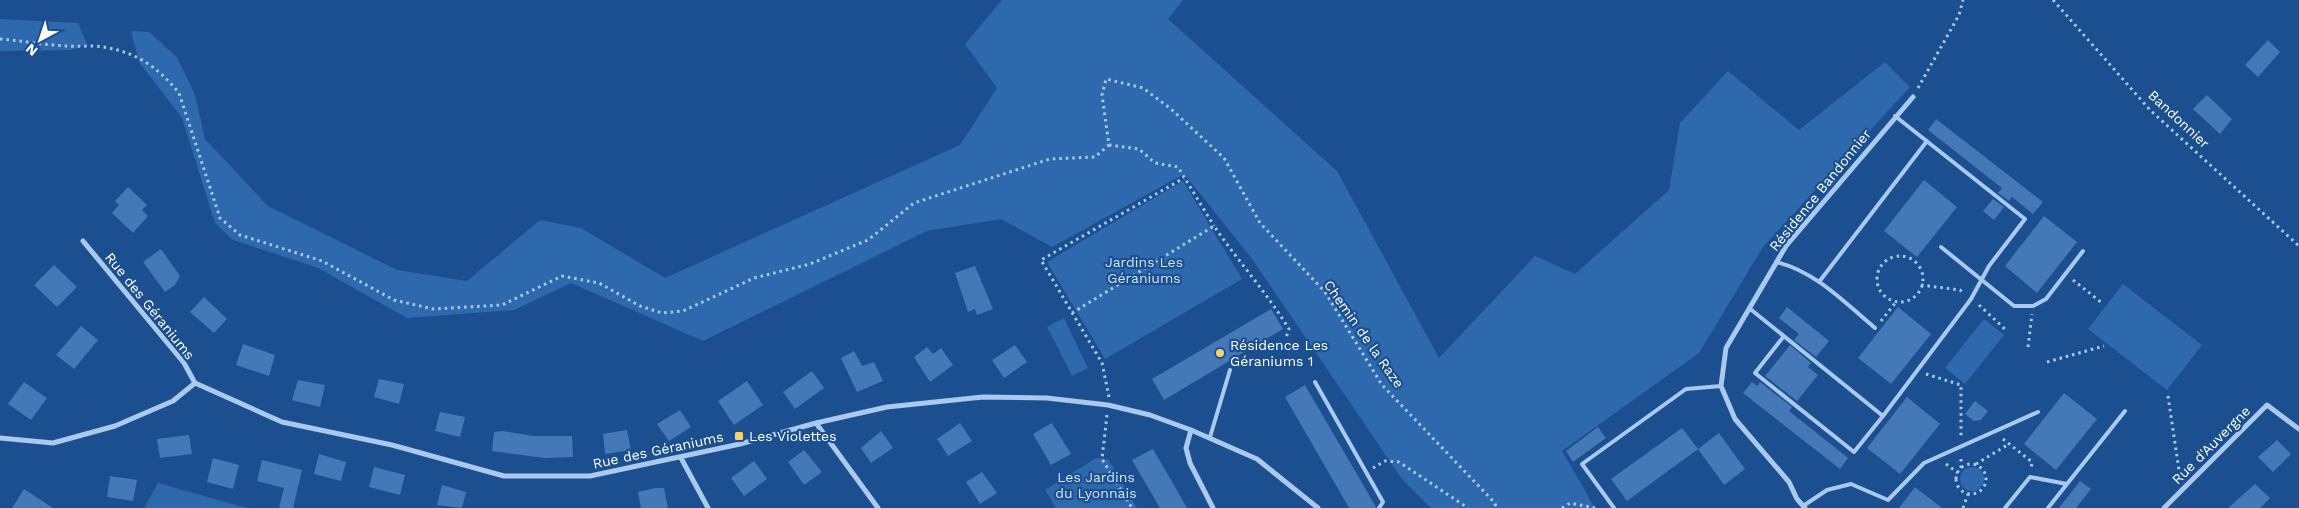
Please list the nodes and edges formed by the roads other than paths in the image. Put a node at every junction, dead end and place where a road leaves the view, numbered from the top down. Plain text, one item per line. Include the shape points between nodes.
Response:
1 (1913, 97) road end
2 (1895, 116) junction
3 (1927, 141) junction
4 (83, 241) dead end
5 (1941, 247) dead end
6 (2083, 251) dead end
7 (1776, 262) junction
8 (1981, 280) junction
9 (1819, 282) junction
10 (1749, 308) junction
11 (1875, 328) road end
12 (1784, 336) junction
13 (1230, 370) dead end
14 (1315, 382) dead end
15 (195, 383) junction
16 (1721, 386) junction
17 (2125, 411) dead end
18 (2038, 412) dead end
19 (1883, 416) junction
20 (816, 423) junction
21 (2299, 429) edge
22 (1191, 430) junction
23 (1210, 437) junction
24 (0, 438) edge
25 (681, 458) junction
26 (2067, 484) junction
27 (1804, 507) edge
28 (708, 508) edge
29 (878, 508) edge
30 (1213, 508) edge
31 (1318, 508) edge
32 (1379, 508) edge
33 (1614, 508) edge
34 (2005, 508) edge
35 (2048, 508) edge
36 (2164, 508) edge

1 - 2 street, Résidence Bandonnier
2 - 3 lane
2 - 7 street, Résidence Bandonnier
3 - 8 lane via 2025,219
3 - 9 lane
4 - 15 street, Rue des Géraniums via 184,363
5 - 8 lane
6 - 8 lane via 2046,299 2033,306 2014,306
7 - 9 lane via 1794,266
7 - 10 street, Résidence Bandonnier
8 - 19 lane
9 - 11 lane
10 - 12 lane
10 - 16 street, Résidence Bandonnier via 1726,348
12 - 19 lane
12 - 19 lane via 1755,373 1854,452
13 - 23 lane
14 - 32 lane via 1384,502
15 - 24 street via 173,401 115,426 53,443
15 - 25 street, Rue des Géraniums via 282,422 392,445 504,476 590,476
16 - 27 street via 1735,419 1789,482
16 - 33 lane via 1686,389 1582,464
17 - 26 lane
18 - 27 lane via 1924,463 1888,500 1851,484 1827,490
20 - 22 street, Rue des Géraniums via 888,407 983,398 1047,398 1108,405 1150,415
20 - 25 street, Rue des Géraniums
20 - 29 street
21 - 36 street, Rue d'Auvergne via 2267,405
22 - 23 street, Rue des Géraniums
22 - 30 street via 1186,448 1190,463
23 - 31 street, Rue des Géraniums via 1257,459
25 - 28 street
26 - 34 lane via 2030,477
26 - 35 lane

